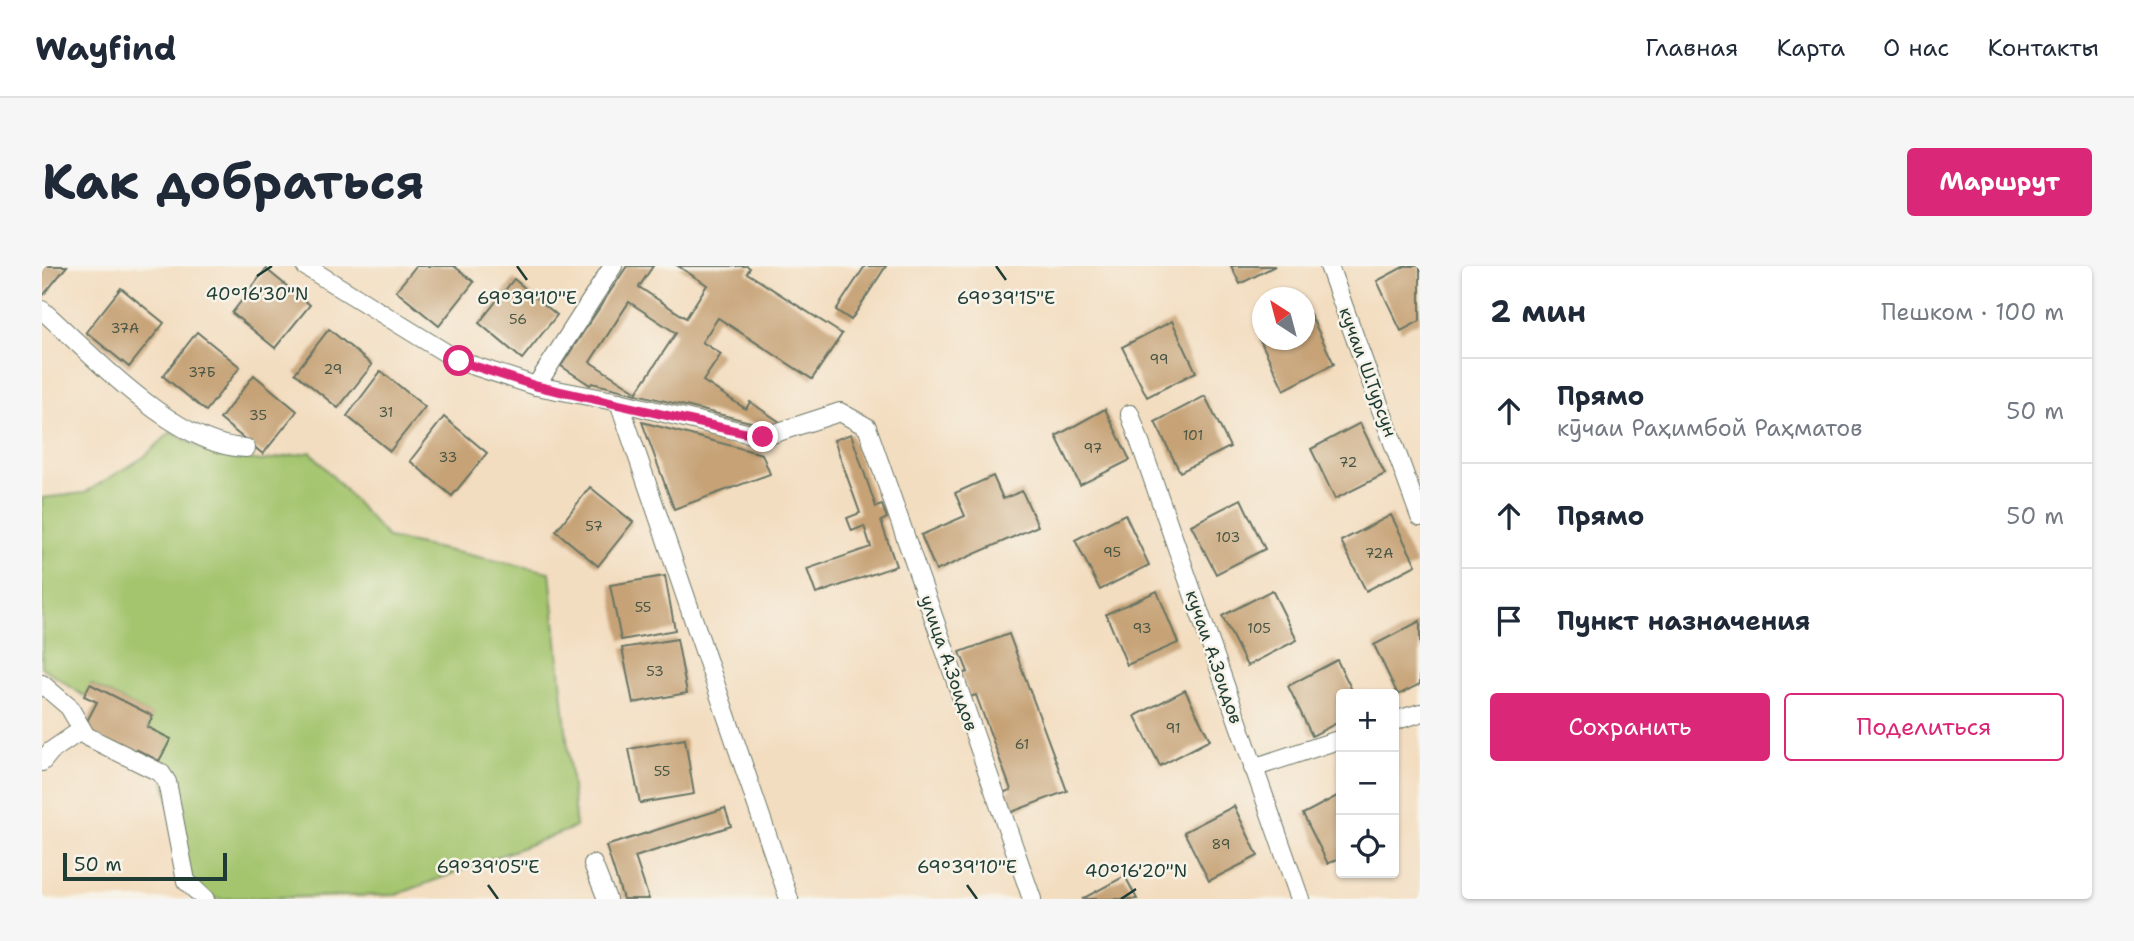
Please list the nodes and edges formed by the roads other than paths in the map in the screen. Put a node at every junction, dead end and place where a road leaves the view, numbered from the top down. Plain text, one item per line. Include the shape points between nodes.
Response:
1 (305, 266) edge
2 (613, 266) edge
3 (1329, 266) edge
4 (42, 310) edge
5 (536, 386) junction
6 (619, 402) junction
7 (1130, 414) dead end
8 (246, 448) dead end
9 (1420, 517) edge
10 (42, 684) edge
11 (1420, 713) edge
12 (1399, 719) edge
13 (80, 731) junction
14 (1336, 741) edge
15 (42, 762) edge
16 (1253, 768) junction
17 (593, 864) dead end
18 (205, 899) edge
19 (607, 899) edge
20 (789, 899) edge
21 (1032, 899) edge
22 (1300, 899) edge

1 - 5 street via 459,361
2 - 5 street
3 - 9 street, кучаи Ш.Турсун
4 - 8 street via 170,423 233,448
5 - 6 street
6 - 20 street
6 - 21 street, улица А.Зоидов via 763,437 840,412 866,427
7 - 16 street, кучаи А.Зоидов
10 - 13 street via 69,707
11 - 12 street
13 - 15 street
13 - 18 street via 161,774 167,782 186,881
14 - 16 street
16 - 22 street, кучаи А.Зоидов
17 - 19 street

